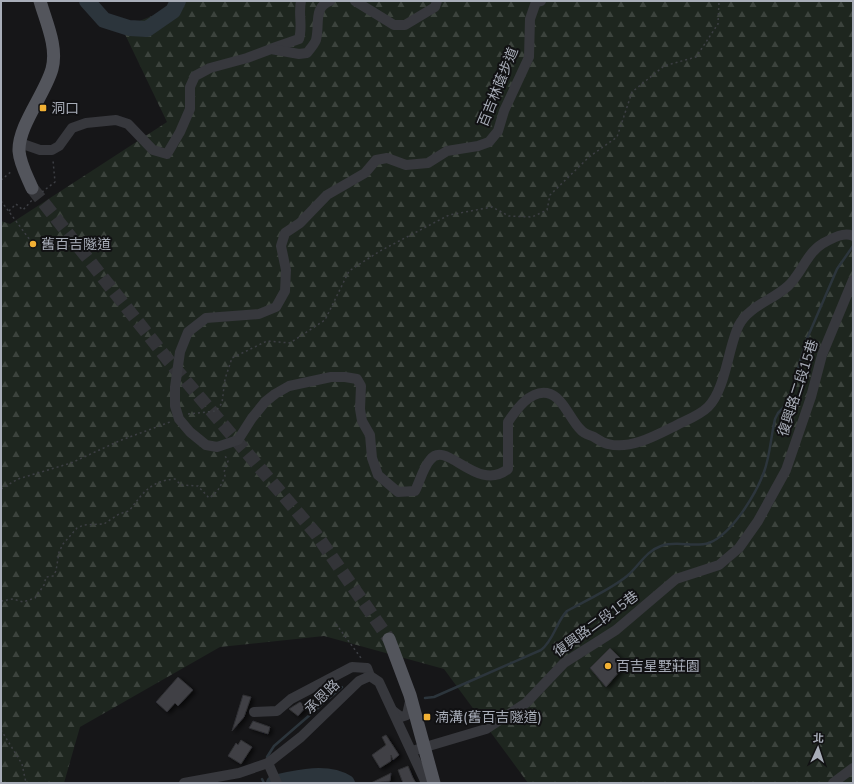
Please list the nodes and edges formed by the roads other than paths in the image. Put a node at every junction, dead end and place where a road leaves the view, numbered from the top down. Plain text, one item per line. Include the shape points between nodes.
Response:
1 (40, 1) edge
2 (301, 1) edge
3 (330, 1) edge
4 (355, 1) edge
5 (437, 1) edge
6 (541, 1) edge
7 (271, 49) junction
8 (20, 142) junction
9 (32, 188) tunnel mouth
10 (853, 236) edge
11 (853, 280) edge
12 (389, 639) tunnel mouth
13 (368, 672) junction
14 (410, 696) junction
15 (393, 711) junction
16 (254, 712) dead end
17 (418, 750) junction
18 (268, 763) junction
19 (853, 768) edge
20 (184, 783) edge
21 (276, 783) edge
22 (426, 783) edge
23 (434, 783) edge
24 (832, 783) edge

1 - 8 main road via 53,47 52,69
2 - 7 street via 302,30 299,39
3 - 7 street via 323,3 318,10 316,41 307,53
4 - 5 street via 394,25 405,25 435,7
6 - 10 street, 百吉林蔭步道 via 536,2 530,19 529,58 504,111 498,131 490,142 447,151 428,163 406,165 387,158 376,160 365,173 327,195 300,223 285,233 281,246 286,270 285,291 276,307 259,314 206,318 188,332 180,352 175,406 179,419 190,432 206,444 217,447 238,440 252,418 275,394 305,381 338,377 357,379 361,386 362,421 370,435 378,476 398,492 415,491 430,459 437,455 446,455 474,472 489,476 501,475 508,469 508,422 538,392 556,397 581,431 608,444 637,443 695,416 709,406 722,379 738,326 745,316 790,285 821,244 843,234
7 - 8 street via 210,68 195,76 190,87 190,109 167,154 153,150 128,124 116,120 86,123 72,128 59,146 52,150 40,150
8 - 9 main road via 21,164
11 - 17 street, 復興路二段15巷 via 822,355 811,397 786,470 758,521 739,548 719,565 676,579 616,630 564,662 526,703 486,729
12 - 14 main road
13 - 15 street via 380,682
13 - 16 street via 352,667 291,699 277,711
13 - 18 street, 承恩路 via 302,737
14 - 15 street via 407,716 401,717
14 - 17 main road
15 - 17 street
17 - 22 street
17 - 23 main road
18 - 20 street, 承恩路 via 239,772
18 - 21 street
19 - 24 street

